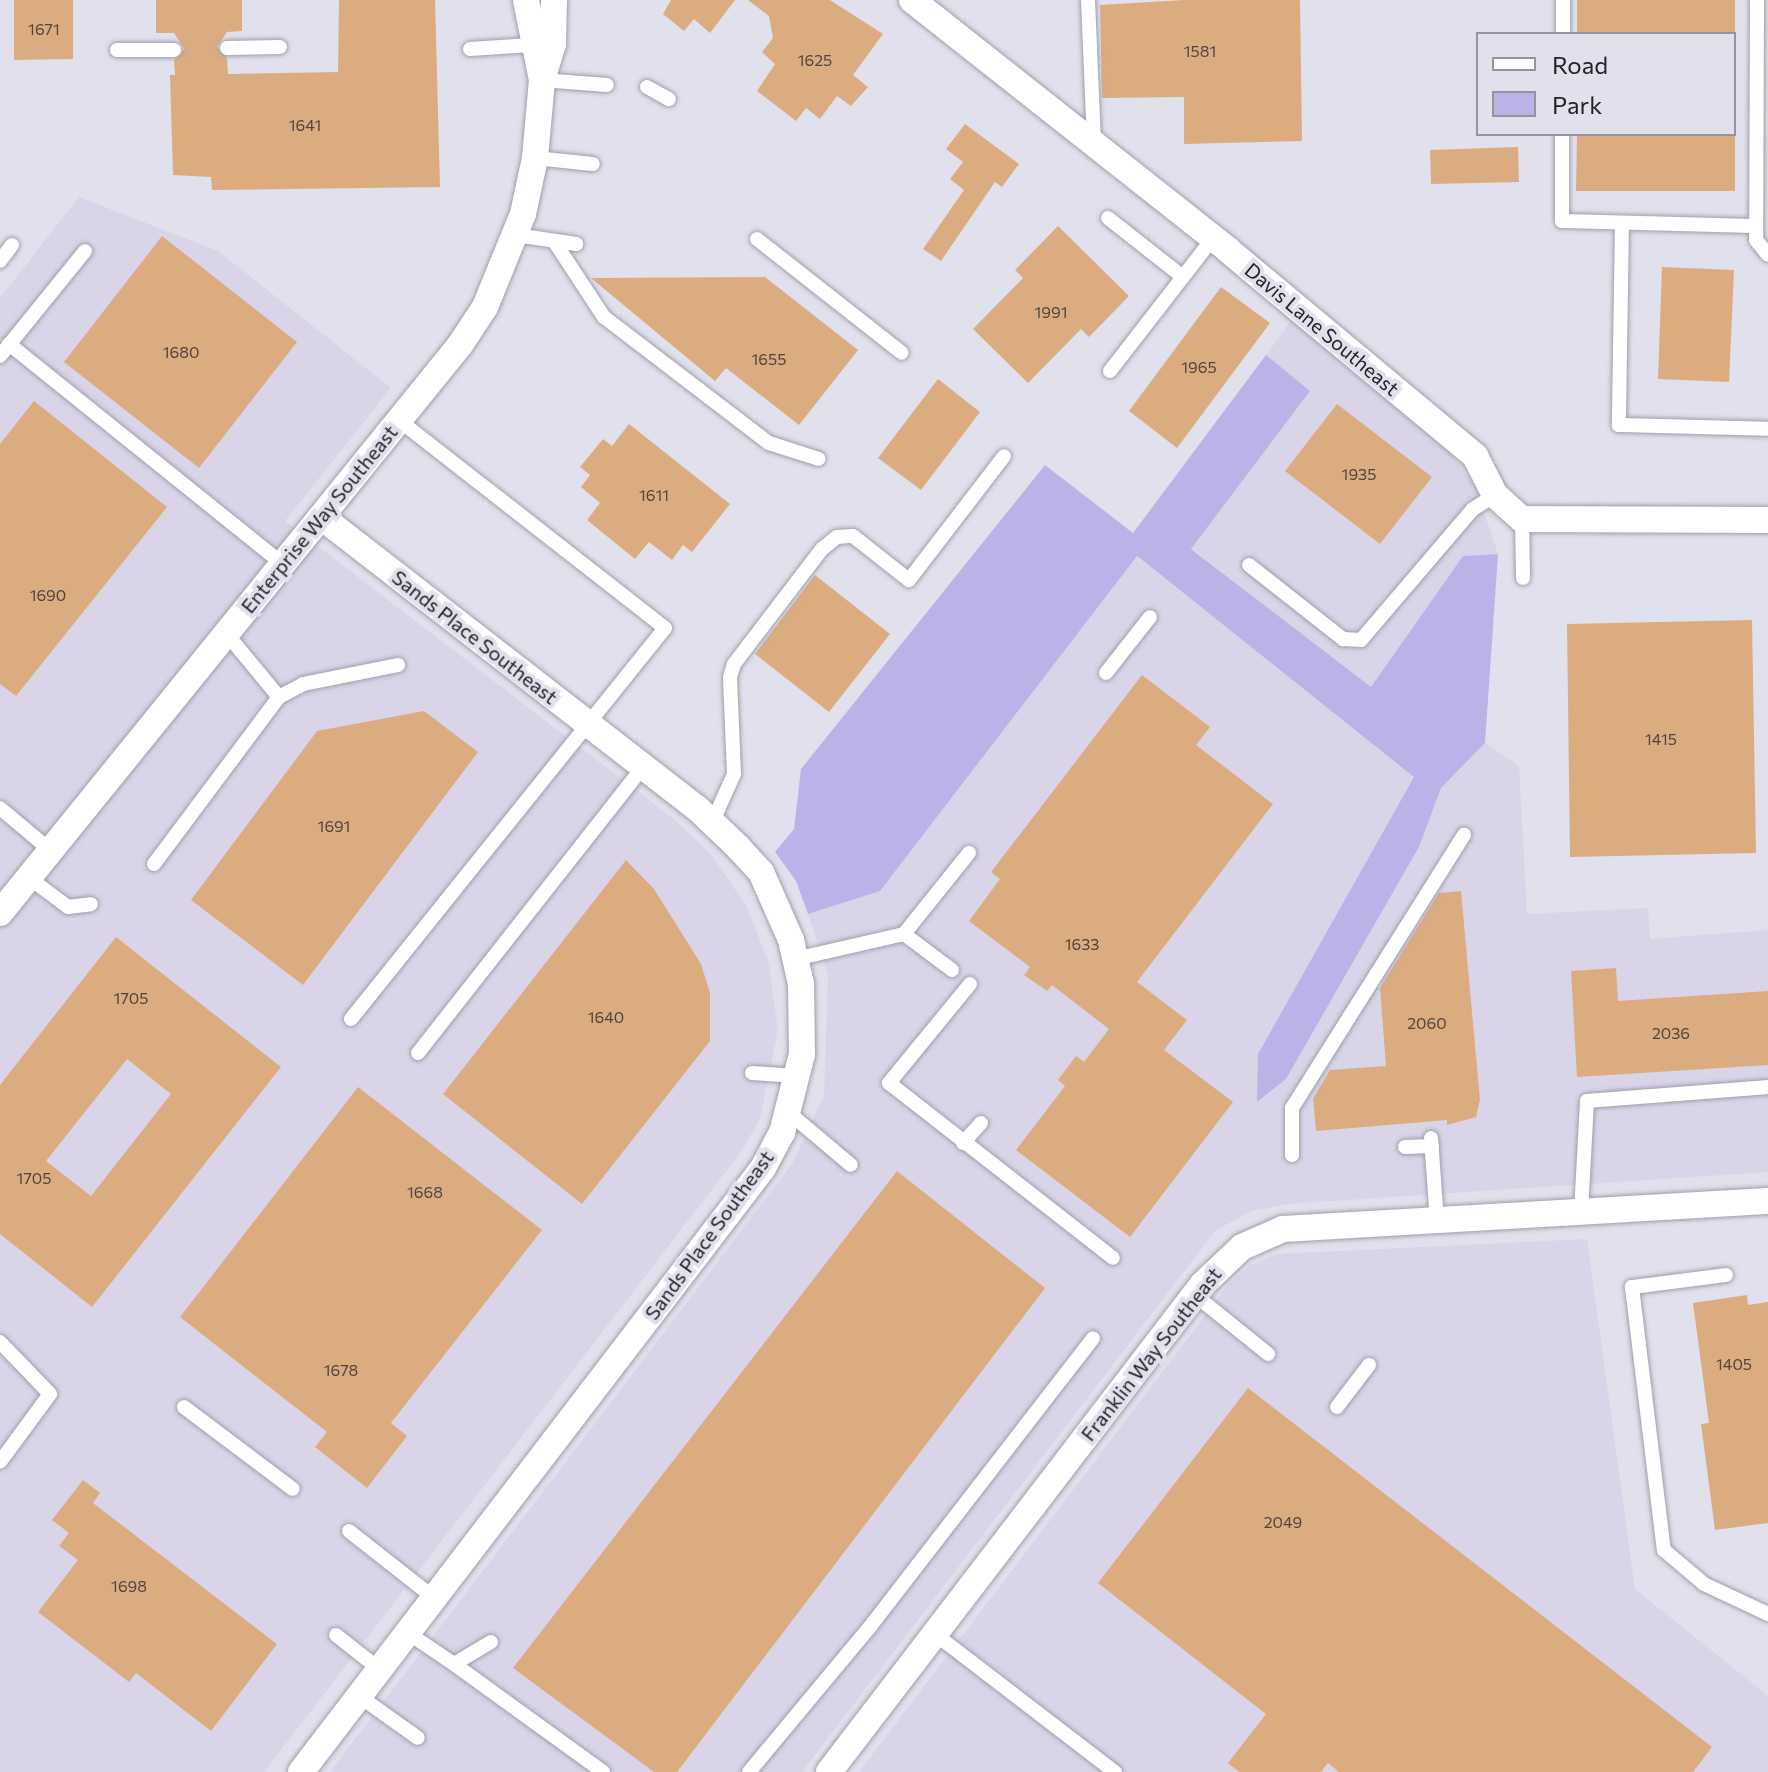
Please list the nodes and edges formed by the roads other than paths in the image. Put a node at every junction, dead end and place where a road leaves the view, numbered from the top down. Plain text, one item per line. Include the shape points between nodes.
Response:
1 (526, 0) edge
2 (554, 0) edge
3 (912, 0) edge
4 (1088, 0) edge
5 (1563, 0) edge
6 (1757, 0) edge
7 (1563, 32) edge
8 (531, 45) junction
9 (280, 47) dead end
10 (227, 48) dead end
11 (470, 49) dead end
12 (117, 50) dead end
13 (174, 50) dead end
14 (542, 80) junction
15 (607, 85) dead end
16 (647, 87) dead end
17 (669, 99) dead end
18 (1562, 136) edge
19 (1094, 143) junction
20 (535, 158) junction
21 (593, 164) dead end
22 (1108, 218) dead end
23 (1622, 223) junction
24 (1756, 226) junction
25 (516, 235) junction
26 (1213, 238) junction
27 (757, 239) dead end
28 (554, 241) junction
29 (576, 244) dead end
30 (12, 245) dead end
31 (85, 251) dead end
32 (1768, 255) edge
33 (0, 261) edge
34 (1183, 277) junction
35 (4, 350) edge
36 (902, 353) dead end
37 (1110, 371) dead end
38 (399, 420) junction
39 (1768, 429) edge
40 (1004, 456) dead end
41 (819, 459) dead end
42 (1495, 495) junction
43 (321, 517) junction
44 (1522, 519) junction
45 (1768, 520) edge
46 (283, 564) junction
47 (1249, 565) dead end
48 (1523, 578) dead end
49 (1150, 617) dead end
50 (226, 633) junction
51 (398, 665) dead end
52 (1106, 673) dead end
53 (279, 697) junction
54 (588, 725) junction
55 (643, 767) junction
56 (0, 808) edge
57 (712, 823) junction
58 (1464, 835) dead end
59 (50, 850) junction
60 (969, 853) dead end
61 (154, 864) dead end
62 (28, 877) junction
63 (91, 904) dead end
64 (0, 913) edge
65 (904, 934) junction
66 (795, 959) junction
67 (952, 970) dead end
68 (970, 984) dead end
69 (351, 1019) dead end
70 (418, 1053) dead end
71 (752, 1073) dead end
72 (798, 1076) junction
73 (1768, 1087) edge
74 (788, 1112) junction
75 (981, 1123) dead end
76 (963, 1143) junction
77 (1405, 1147) dead end
78 (1292, 1155) dead end
79 (851, 1165) dead end
80 (1768, 1201) edge
81 (1581, 1212) junction
82 (1437, 1221) junction
83 (1113, 1258) dead end
84 (1726, 1275) dead end
85 (1195, 1295) junction
86 (1093, 1338) dead end
87 (0, 1342) edge
88 (1268, 1354) dead end
89 (1369, 1365) dead end
90 (184, 1407) dead end
91 (1337, 1407) dead end
92 (0, 1462) edge
93 (293, 1489) dead end
94 (349, 1531) dead end
95 (434, 1598) junction
96 (1768, 1614) edge
97 (408, 1633) junction
98 (935, 1634) junction
99 (336, 1635) dead end
100 (491, 1642) dead end
101 (454, 1664) junction
102 (379, 1669) junction
103 (359, 1696) junction
104 (418, 1738) dead end
105 (301, 1772) edge
106 (603, 1772) edge
107 (749, 1772) edge
108 (829, 1772) edge
109 (1115, 1772) edge

1 - 8 street, Enterprise Way Southeast
2 - 14 street, Enterprise Way Southeast via 553,44
3 - 19 street, Davis Lane Southeast
4 - 19 lane
5 - 7 lane
6 - 24 lane
8 - 11 lane
8 - 14 street, Enterprise Way Southeast
9 - 10 lane
12 - 13 lane
14 - 15 lane
14 - 20 street, Enterprise Way Southeast
16 - 17 lane
18 - 23 lane via 1562,221
19 - 26 street, Davis Lane Southeast
20 - 21 lane
20 - 25 street, Enterprise Way Southeast
22 - 34 lane
23 - 24 lane
23 - 39 lane via 1619,425
24 - 32 lane via 1756,240
25 - 28 lane
25 - 38 street, Enterprise Way Southeast via 485,307
26 - 34 lane
26 - 42 street, Davis Lane Southeast via 1475,456
27 - 36 lane
28 - 29 lane
28 - 41 lane via 604,317 769,443
30 - 33 lane
31 - 35 lane
34 - 37 lane
35 - 46 lane
38 - 43 street, Enterprise Way Southeast
38 - 54 lane via 665,628
40 - 57 lane via 909,580 853,536 837,537 822,549 734,664 734,774
42 - 44 street, Davis Lane Southeast
42 - 47 lane via 1473,509 1361,640 1343,639
43 - 46 street, Enterprise Way Southeast
43 - 54 street, Sands Place Southeast
44 - 45 street
44 - 48 lane
46 - 50 street, Enterprise Way Southeast
49 - 52 lane
50 - 53 lane
50 - 59 street, Enterprise Way Southeast
51 - 53 lane via 350,671
53 - 61 lane
54 - 55 street, Sands Place Southeast
54 - 69 lane
55 - 57 street, Sands Place Southeast
55 - 70 lane
56 - 59 lane
57 - 66 street, Sands Place Southeast via 761,872
58 - 78 lane via 1292,1108
59 - 62 street, Enterprise Way Southeast
60 - 65 lane
62 - 63 lane via 68,907
62 - 64 street, Enterprise Way Southeast
65 - 66 lane
65 - 67 lane
66 - 72 street, Sands Place Southeast via 801,998
68 - 76 lane via 889,1083
71 - 72 lane
72 - 74 street, Sands Place Southeast
73 - 81 lane via 1587,1101
74 - 79 lane
74 - 95 street, Sands Place Southeast via 763,1168 737,1204
75 - 76 lane
76 - 83 lane
77 - 82 lane via 1432,1142
80 - 81 street, Franklin Way Southeast
81 - 82 street, Franklin Way Southeast
82 - 85 street, Franklin Way Southeast via 1283,1229 1242,1247
84 - 96 lane via 1632,1287 1664,1550 1704,1584
85 - 88 lane
85 - 98 street, Franklin Way Southeast
86 - 107 lane via 869,1628
87 - 92 lane via 50,1394
89 - 91 lane
90 - 93 lane
94 - 95 lane
95 - 97 street, Sands Place Southeast
97 - 101 lane
97 - 102 street, Sands Place Southeast
98 - 108 street, Franklin Way Southeast
98 - 109 lane
99 - 102 lane
100 - 101 lane
101 - 106 lane
102 - 103 street, Sands Place Southeast
103 - 104 lane
103 - 105 street, Sands Place Southeast

